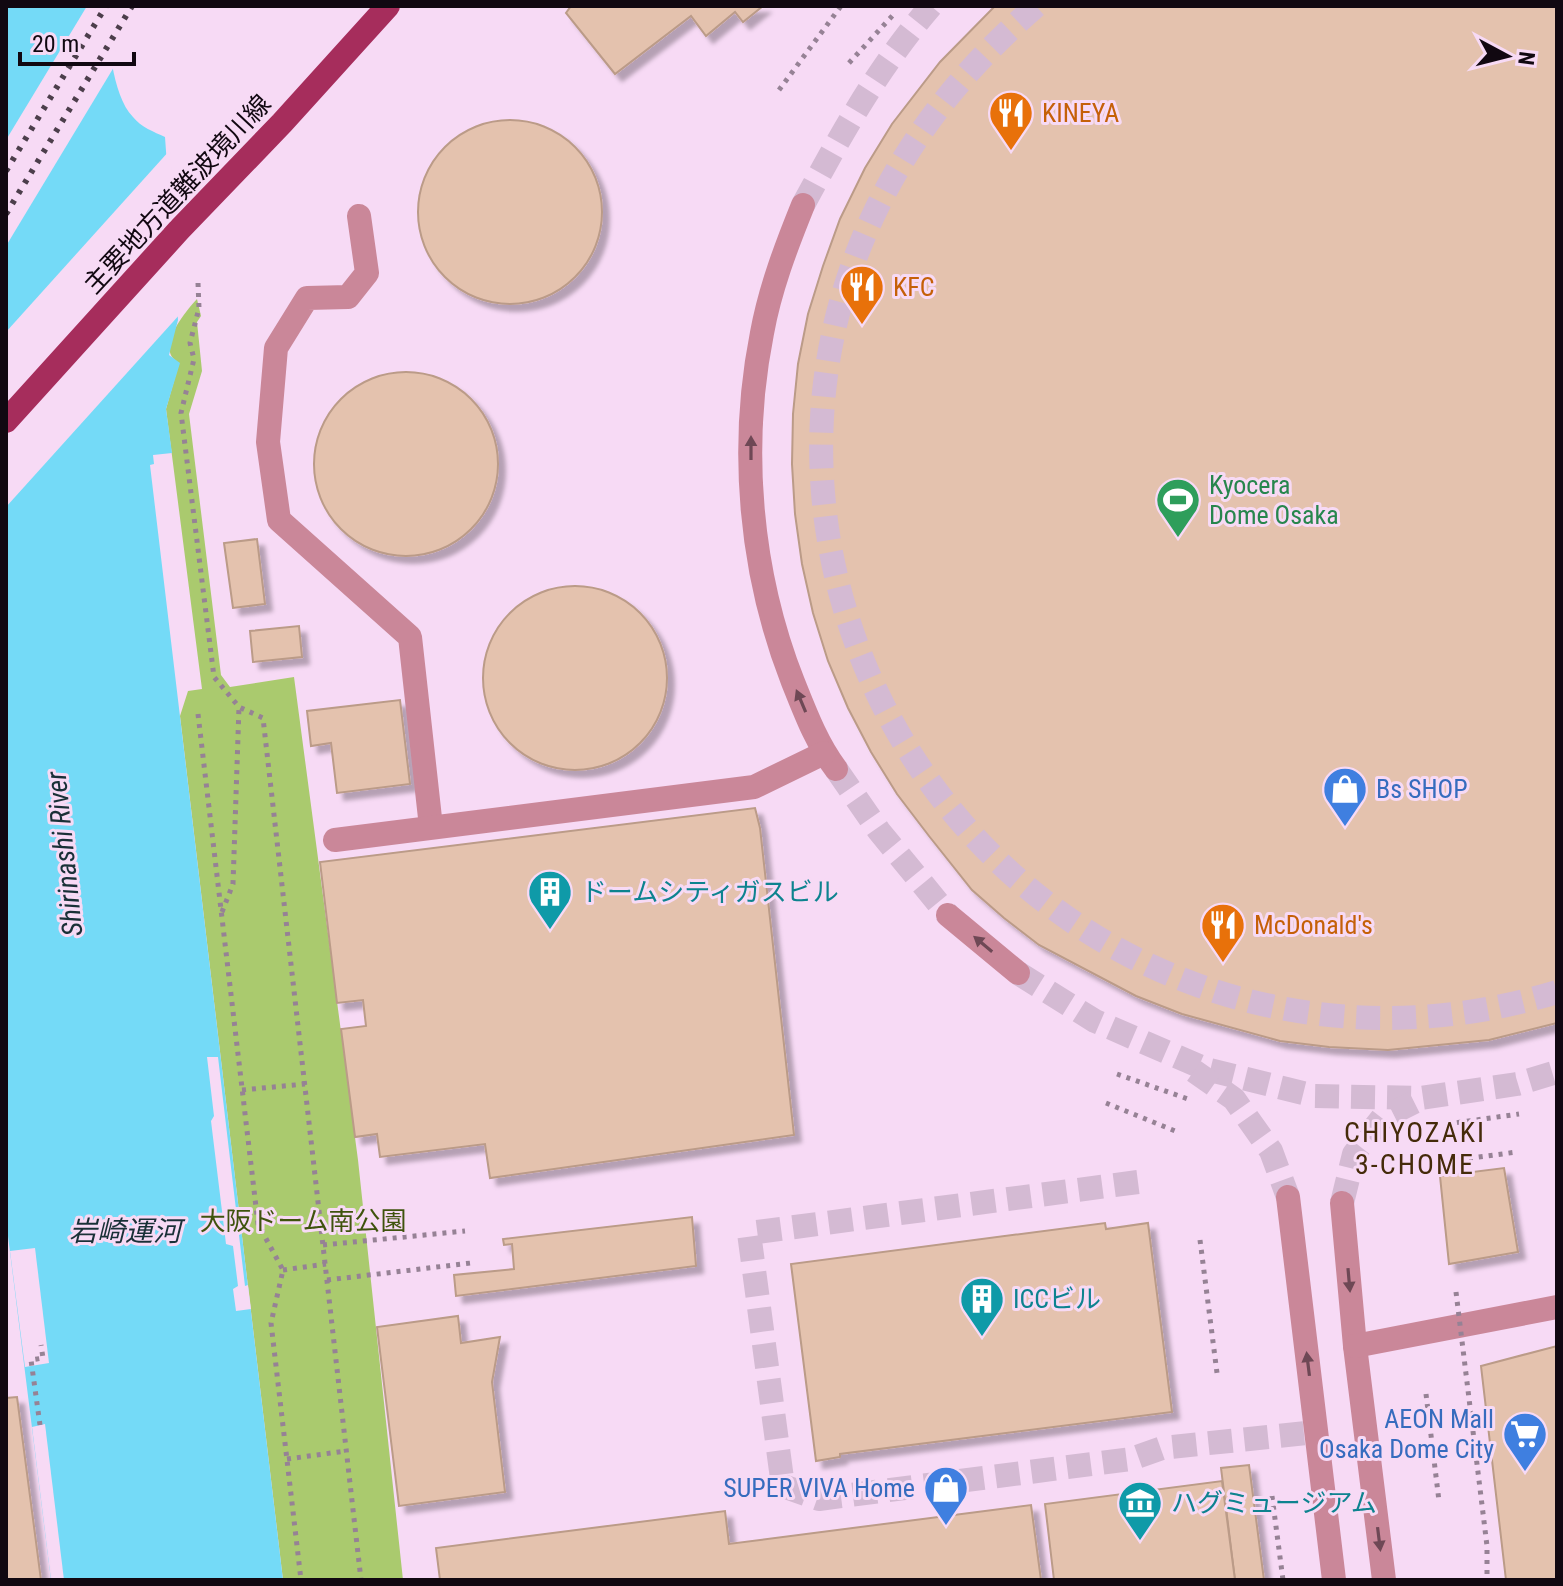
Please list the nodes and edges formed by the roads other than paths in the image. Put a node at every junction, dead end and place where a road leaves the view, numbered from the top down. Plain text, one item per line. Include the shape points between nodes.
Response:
1 (388, 6) edge
2 (803, 205) tunnel mouth
3 (359, 216) dead end
4 (6, 421) edge
5 (431, 827) junction
6 (335, 840) dead end
7 (948, 915) tunnel mouth
8 (1018, 973) tunnel mouth
9 (1288, 1197) tunnel mouth
10 (1342, 1203) tunnel mouth
11 (1557, 1307) edge
12 (1355, 1346) junction
13 (1334, 1580) edge
14 (1384, 1580) edge

1 - 4 main road, 主要地方道難波境川線
5 -> 2 street via 754,787 830,761 779,647 755,538 751,479 751,421 762,333 775,279
3 - 5 street via 367,273 348,297 307,298 276,348 268,442 279,520 410,637
5 - 6 street
8 -> 7 street
13 -> 9 street
10 -> 12 street
11 - 12 street
12 -> 14 street

